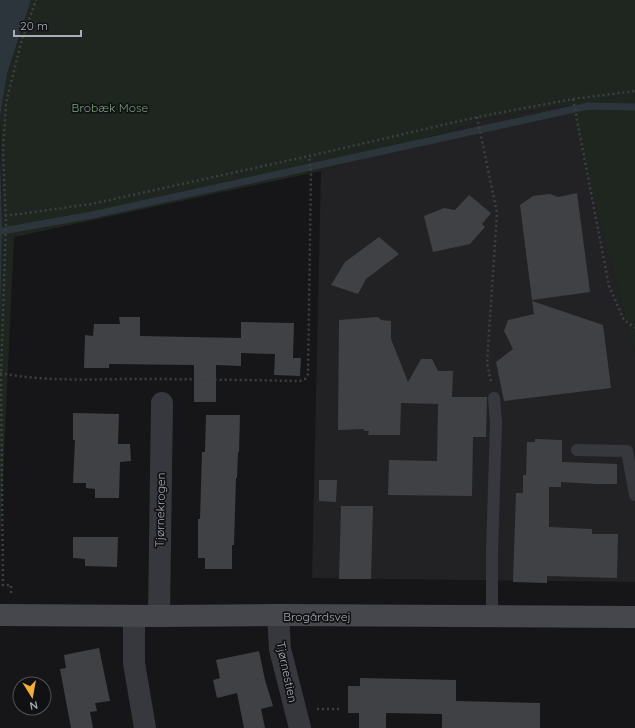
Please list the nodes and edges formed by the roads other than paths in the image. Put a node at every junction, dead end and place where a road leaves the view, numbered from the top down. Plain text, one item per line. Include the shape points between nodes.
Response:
1 (494, 398) road end
2 (162, 403) dead end
3 (577, 450) dead end
4 (635, 495) edge
5 (6, 615) edge
6 (134, 616) junction
7 (159, 616) junction
8 (278, 616) junction
9 (492, 617) junction
10 (635, 617) edge
11 (145, 728) edge
12 (300, 728) edge

1 - 9 lane via 496,423
2 - 7 street, Tjørnekrogen
3 - 4 lane via 627,451
5 - 6 street, Brogårdsvej
6 - 7 street, Brogårdsvej
6 - 11 street via 134,663
7 - 8 street, Brogårdsvej
8 - 9 street, Brogårdsvej
8 - 12 street, Tjørnestien via 280,649
9 - 10 street, Brogårdsvej

